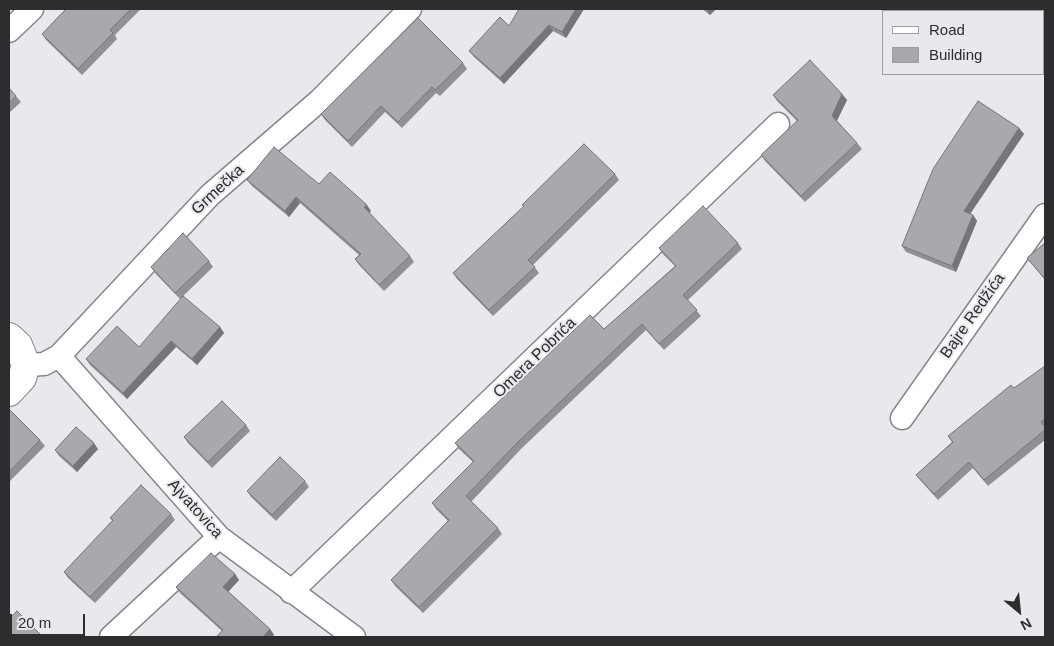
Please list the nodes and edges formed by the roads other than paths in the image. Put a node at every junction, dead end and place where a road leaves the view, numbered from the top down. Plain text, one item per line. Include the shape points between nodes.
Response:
1 (32, 9) edge
2 (410, 9) edge
3 (9, 31) edge
4 (778, 124) dead end
5 (1045, 215) edge
6 (9, 337) edge
7 (59, 356) junction
8 (26, 365) junction
9 (9, 392) edge
10 (902, 418) dead end
11 (219, 537) junction
12 (291, 592) junction
13 (110, 637) edge
14 (354, 637) edge

1 - 3 street
2 - 7 street, Grmečka via 320,100 210,195
4 - 12 street, Omera Pobrića
5 - 10 street, Bajre Redžića
6 - 8 street via 18,345
7 - 8 street, Grmečka via 44,364
7 - 11 street, Ajvatovica
8 - 9 street via 22,378
11 - 12 street, Ajvatovica
11 - 13 street
12 - 14 street, Ajvatovica

